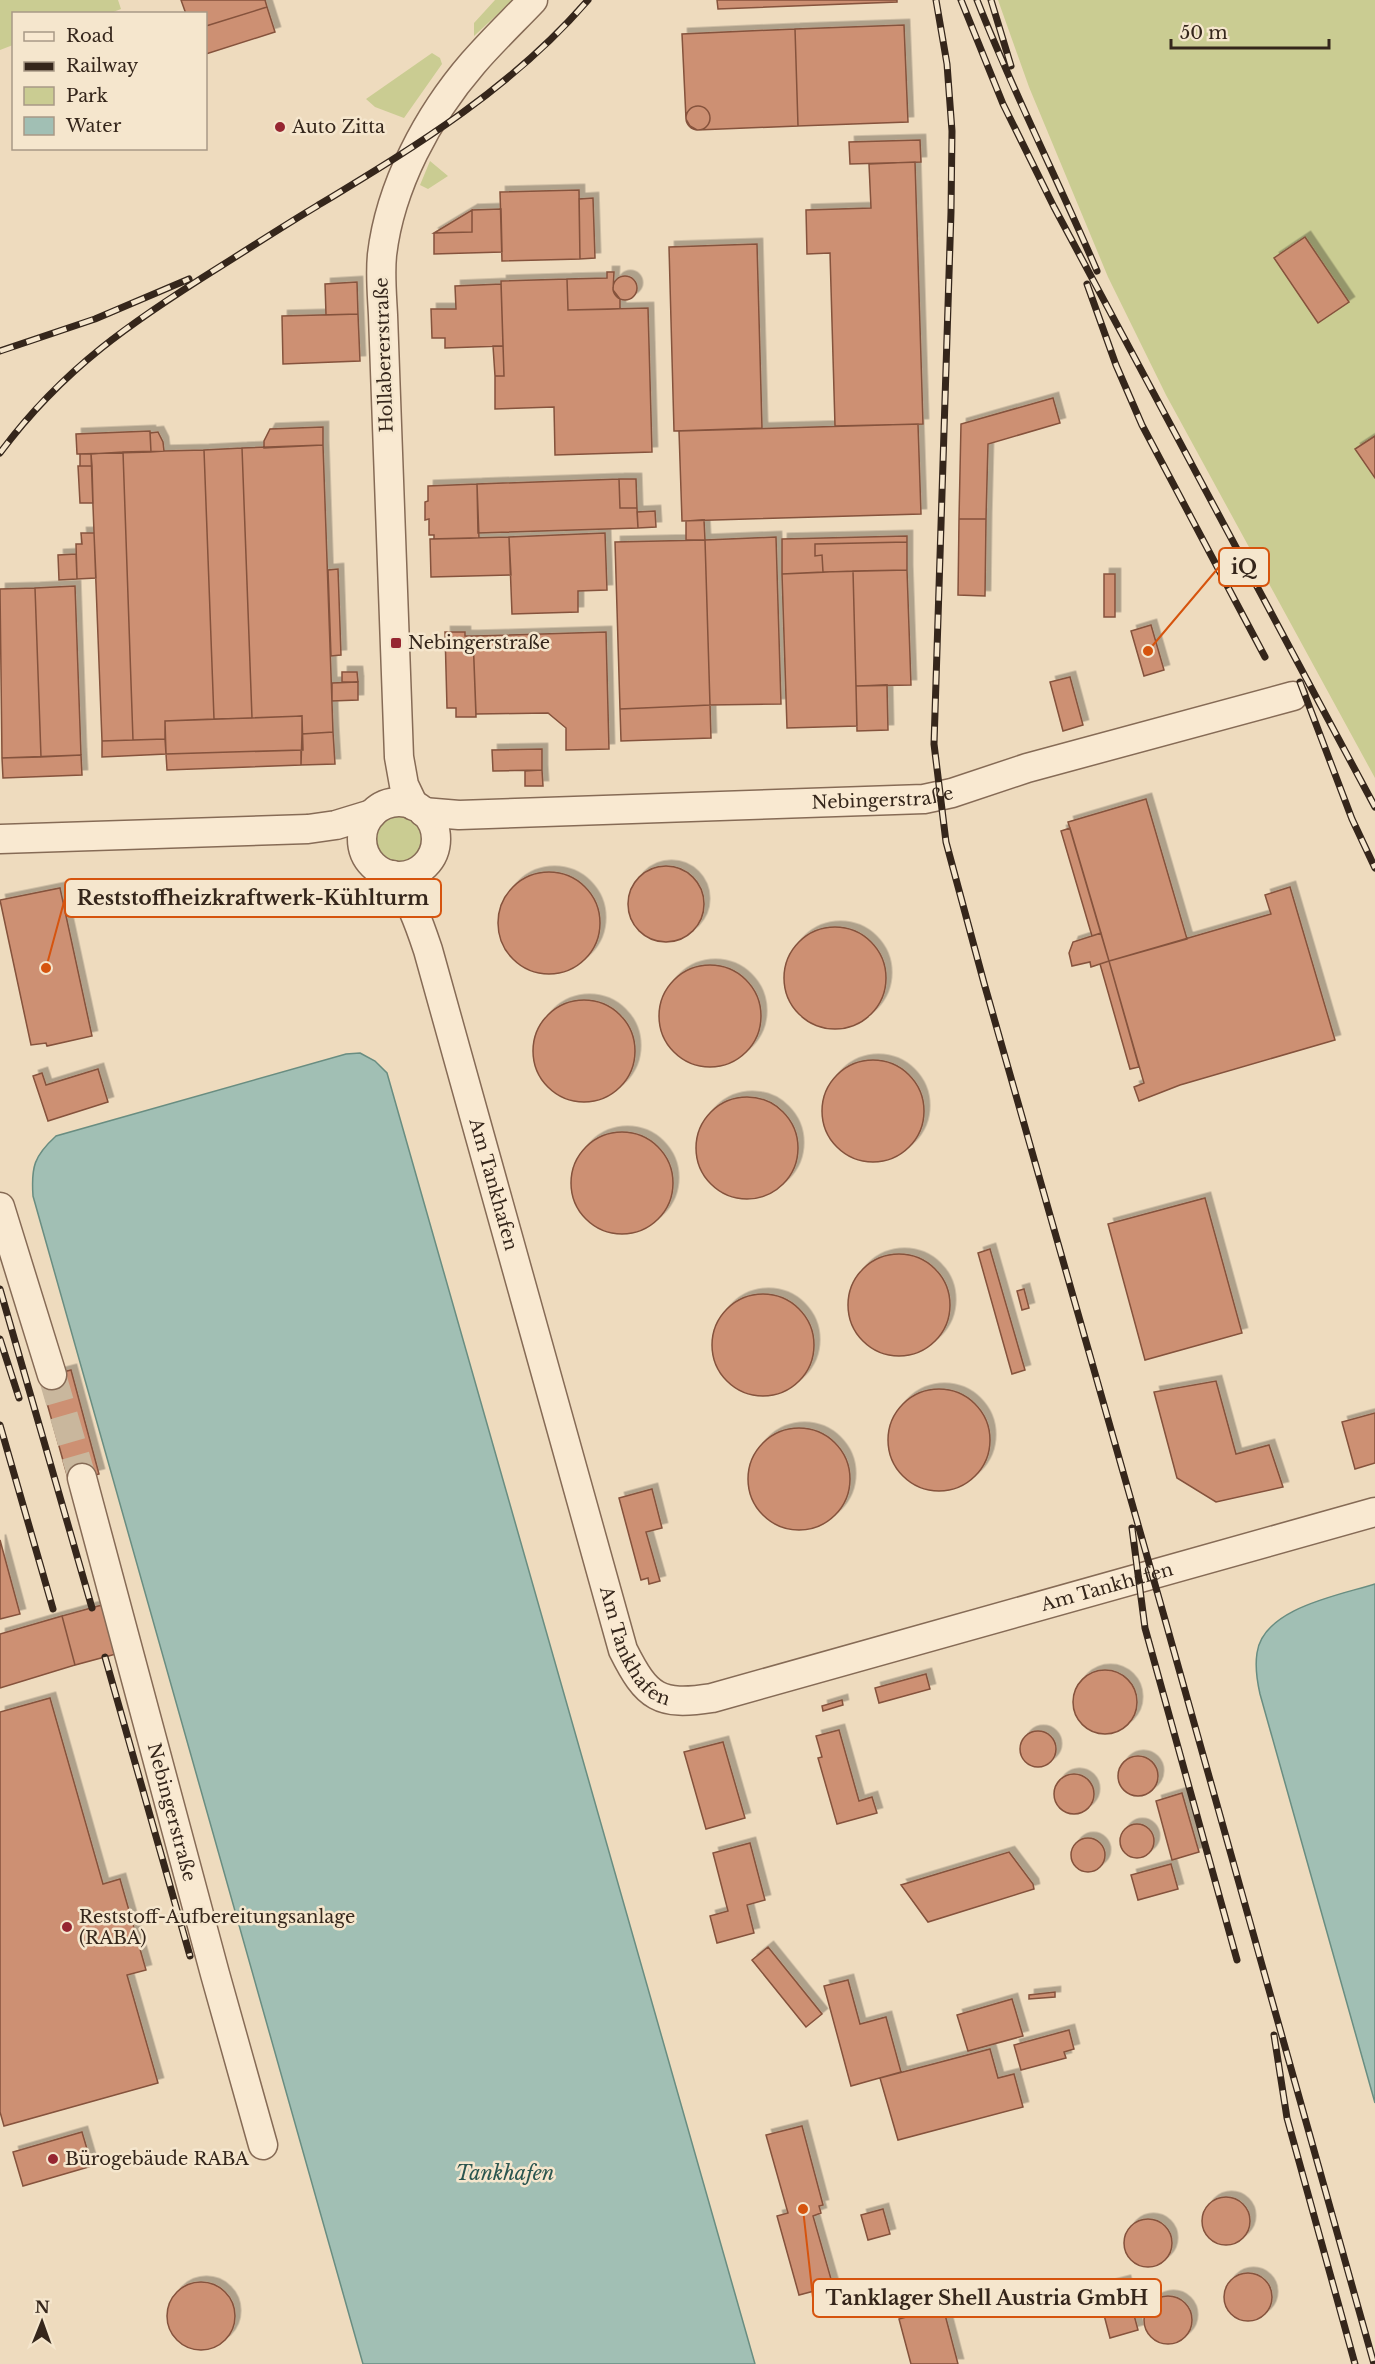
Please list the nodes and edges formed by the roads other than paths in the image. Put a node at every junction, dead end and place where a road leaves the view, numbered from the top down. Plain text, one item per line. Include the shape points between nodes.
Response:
1 (533, 0) edge
2 (1293, 696) dead end
3 (399, 757) junction
4 (418, 809) junction
5 (379, 810) junction
6 (459, 815) junction
7 (308, 829) junction
8 (0, 840) edge
9 (434, 848) junction
10 (365, 852) junction
11 (392, 875) junction
12 (428, 950) junction
13 (0, 1207) edge
14 (52, 1375) tunnel mouth
15 (82, 1478) tunnel mouth
16 (1375, 1512) edge
17 (263, 2145) dead end

1 - 3 street, Hollabererstraße via 474,62 435,116 398,191 384,240 382,295
2 - 6 street, Nebingerstraße via 924,799
3 - 4 street, Hollabererstraße via 404,785
3 - 5 street, Hollabererstraße via 394,789
4 - 5 street via 402,803
4 - 6 street, Nebingerstraße
4 - 9 street via 433,825
5 - 7 street via 336,825
5 - 10 street via 363,832
6 - 9 street via 446,823
7 - 8 street
7 - 10 street
9 - 11 street via 424,866 412,873
9 - 12 street, Am Tankhafen
10 - 11 street via 378,869
11 - 12 street, Am Tankhafen via 412,907
12 - 16 street, Am Tankhafen via 623,1650 635,1675 653,1695 681,1702 712,1698
13 - 14 street
15 - 17 street, Nebingerstraße

